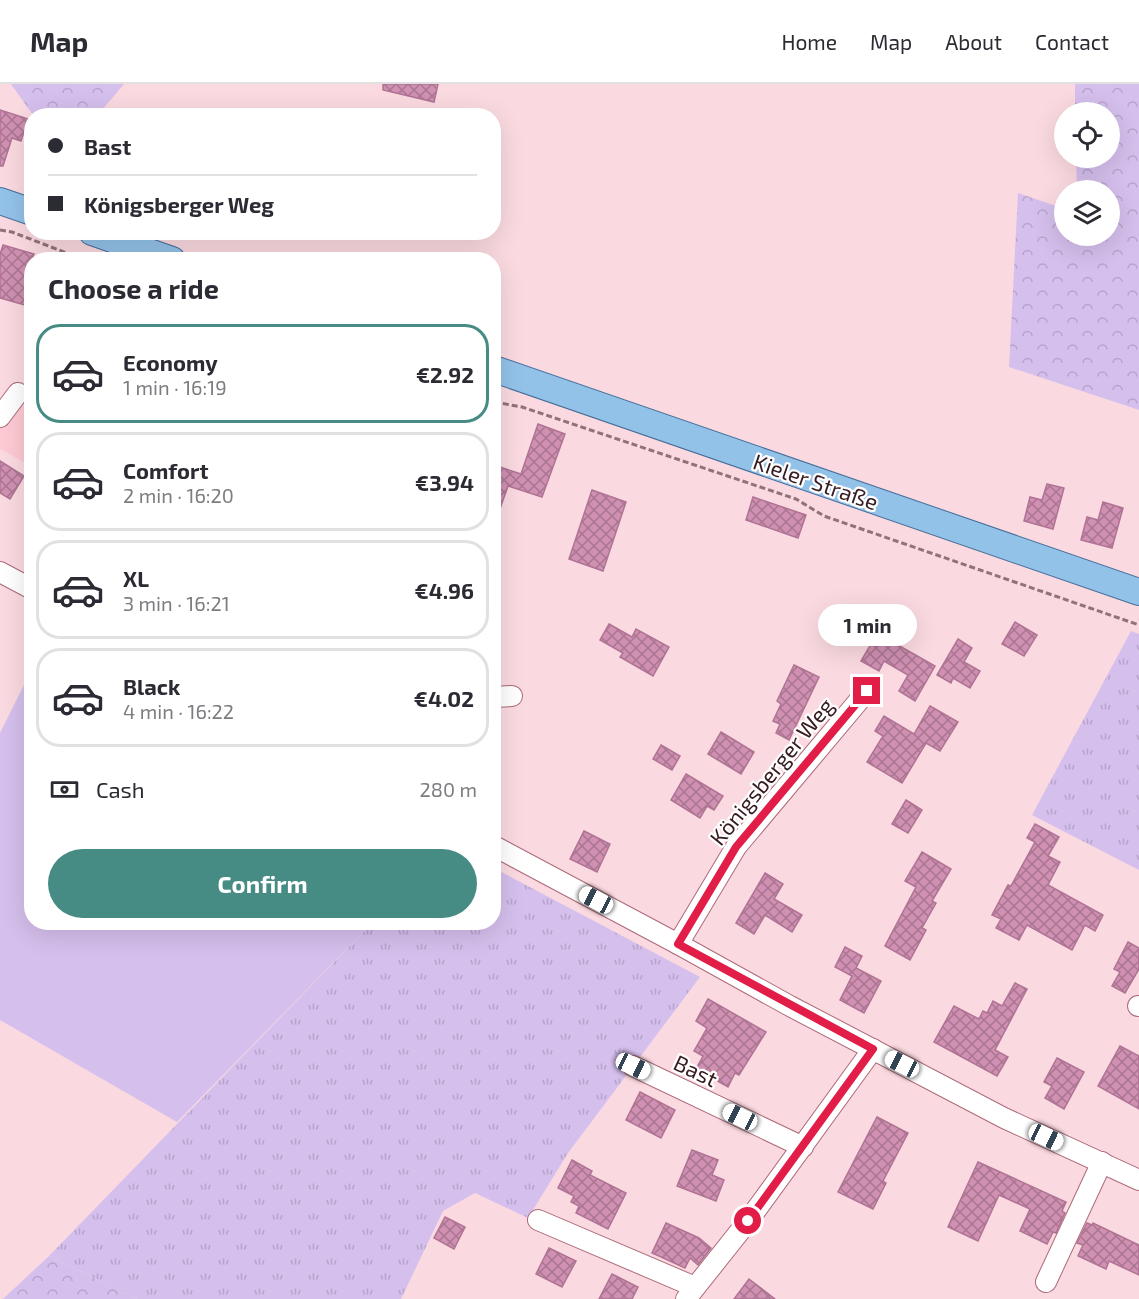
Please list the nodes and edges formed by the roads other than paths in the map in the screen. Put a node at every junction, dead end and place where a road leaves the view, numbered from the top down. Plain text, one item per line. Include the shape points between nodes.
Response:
1 (0, 201) edge
2 (24, 209) edge
3 (115, 240) edge
4 (149, 252) edge
5 (501, 371) edge
6 (18, 393) dead end
7 (0, 417) edge
8 (0, 572) edge
9 (24, 586) edge
10 (1139, 592) edge
11 (867, 691) dead end
12 (501, 850) edge
13 (678, 944) junction
14 (873, 1049) junction
15 (633, 1066) dead end
16 (803, 1147) junction
17 (1102, 1162) junction
18 (1139, 1180) edge
19 (538, 1220) dead end
20 (1046, 1282) dead end
21 (691, 1293) edge

1 - 2 main road
3 - 4 main road
5 - 10 main road, Kieler Straße
6 - 7 street
8 - 9 street
11 - 13 street, Königsberger Weg via 736,847
12 - 13 street
13 - 14 street
14 - 16 street
14 - 17 street via 1004,1118
15 - 16 street, Bast
16 - 21 street
17 - 18 street
17 - 20 street
19 - 21 street

